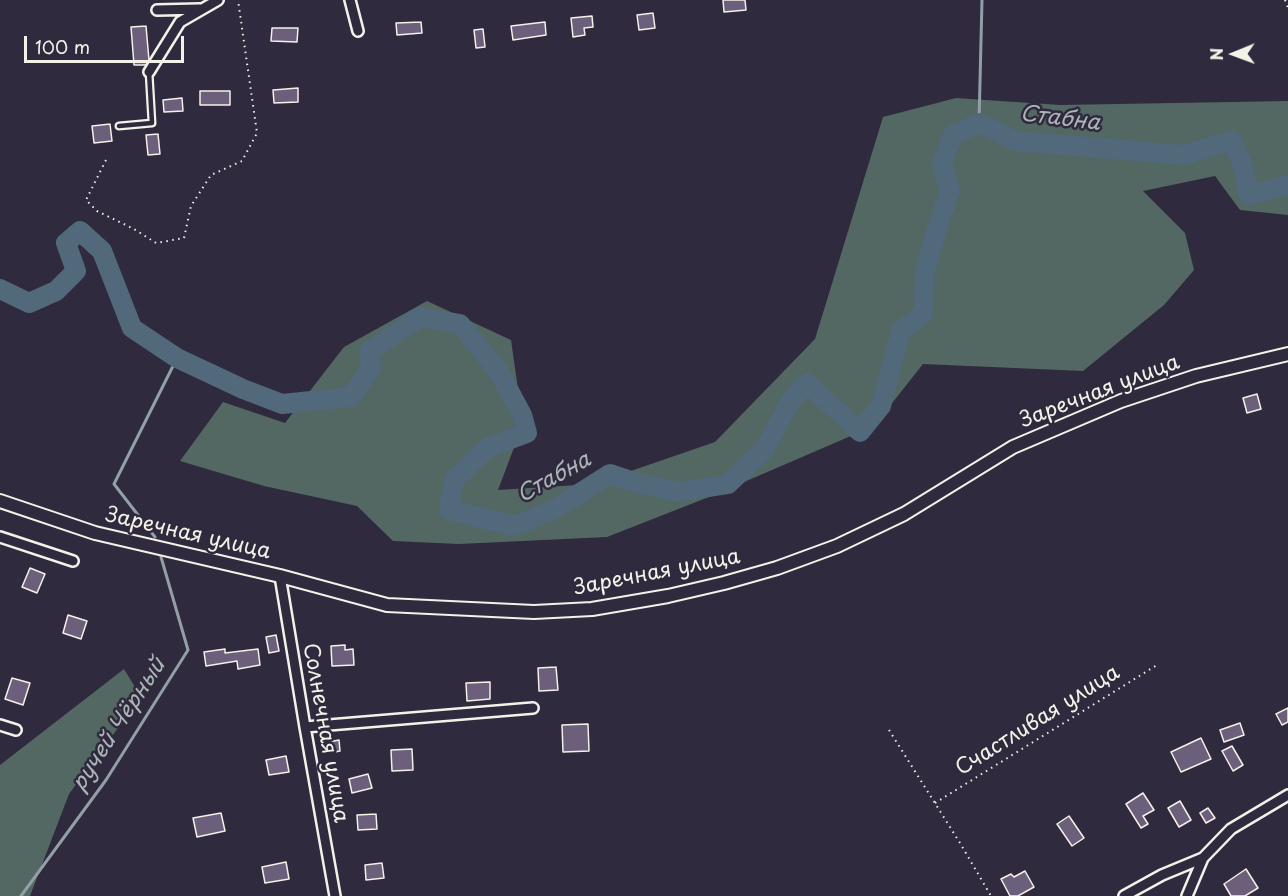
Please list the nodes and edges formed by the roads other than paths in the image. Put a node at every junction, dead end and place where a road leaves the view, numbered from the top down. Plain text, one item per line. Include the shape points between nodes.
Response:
1 (218, 0) edge
2 (350, 0) edge
3 (202, 9) junction
4 (157, 10) dead end
5 (358, 31) dead end
6 (149, 72) joint
7 (118, 126) dead end
8 (1288, 354) edge
9 (0, 501) edge
10 (0, 537) edge
11 (73, 561) dead end
12 (280, 576) junction
13 (533, 708) dead end
14 (0, 725) edge
15 (305, 727) junction
16 (16, 730) dead end
17 (1288, 795) edge
18 (1203, 858) junction
19 (335, 896) edge
20 (1124, 896) edge
21 (1187, 896) edge

1 - 3 street
2 - 5 street
3 - 4 street
3 - 6 street via 180,22
6 - 7 lane via 152,123
8 - 12 street, Заречная улица via 1196,376 1121,400 1013,447 904,514 837,546 777,568 668,596 592,609 476,610 387,605
9 - 12 street, Заречная улица via 95,533
10 - 11 street
12 - 15 street, Солнечная улица
13 - 15 street
14 - 16 street
15 - 19 street, Солнечная улица
17 - 18 street via 1231,829
18 - 20 street via 1162,874
18 - 21 street

